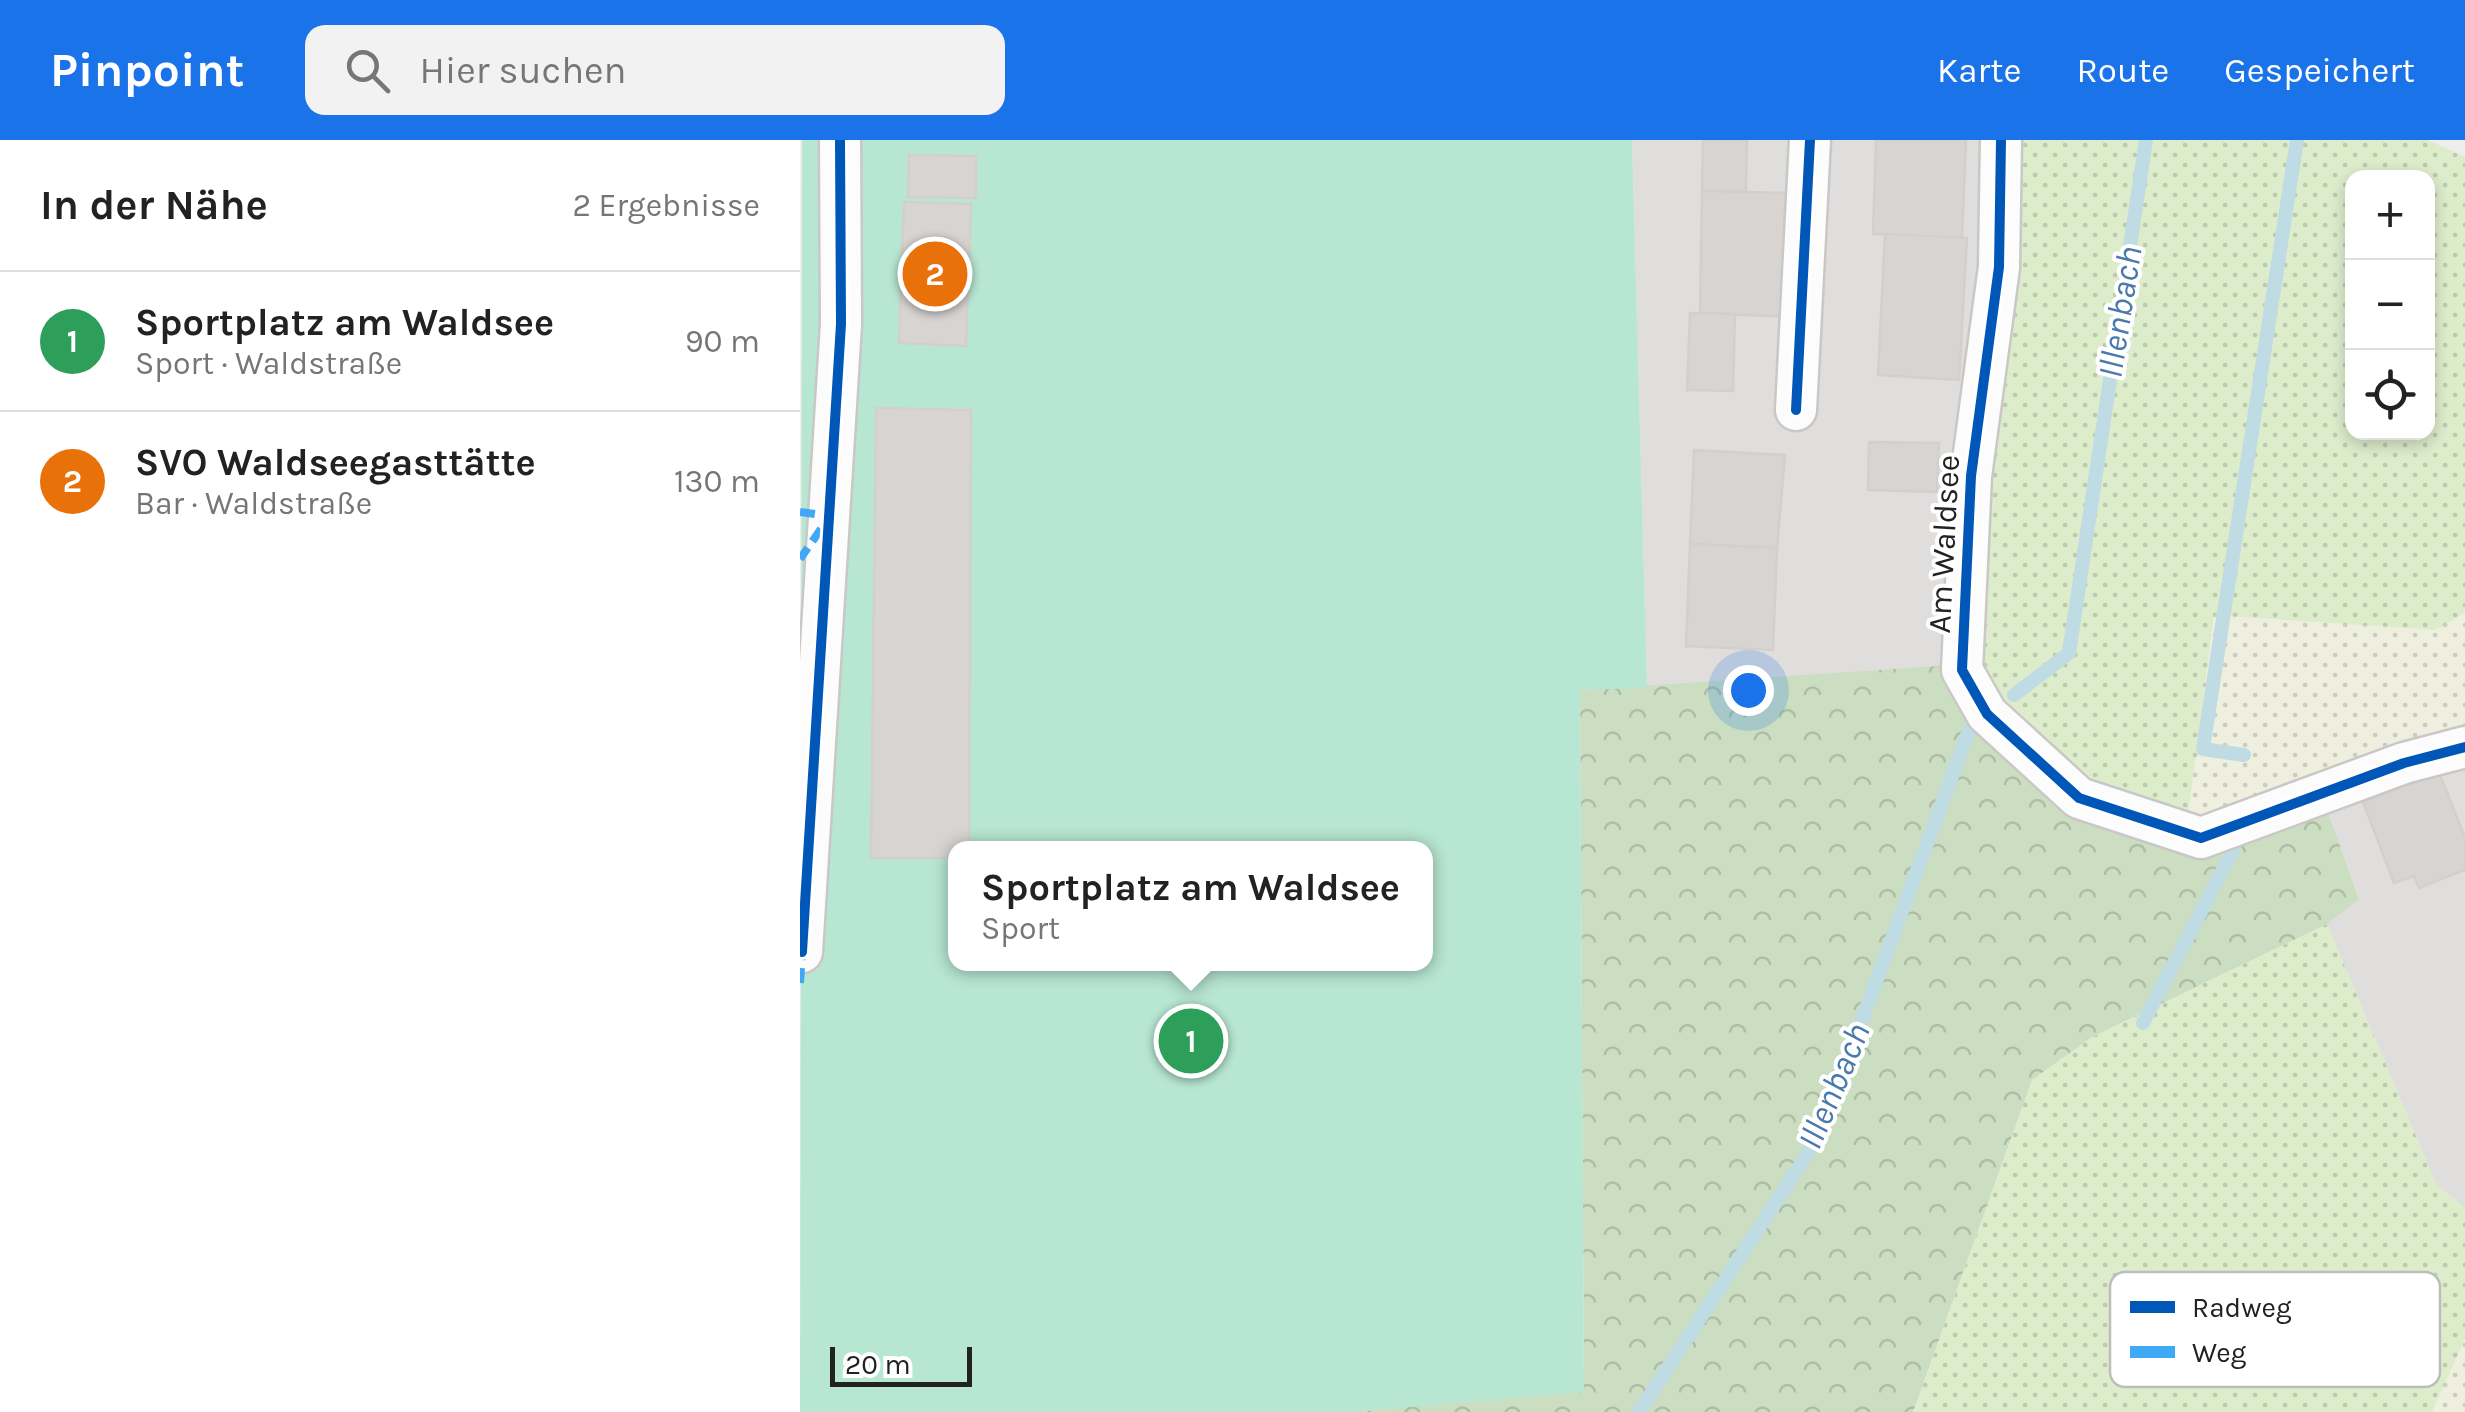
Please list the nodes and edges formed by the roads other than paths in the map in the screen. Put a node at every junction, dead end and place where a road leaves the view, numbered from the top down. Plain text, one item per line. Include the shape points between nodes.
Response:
1 (840, 140) edge
2 (1810, 140) edge
3 (2001, 140) edge
4 (1796, 410) dead end
5 (2465, 747) edge
6 (802, 952) edge

1 - 6 street via 841,324
2 - 4 street
3 - 5 street, Am Waldsee via 1999,267 1971,476 1962,670 1986,714 2078,798 2201,838

